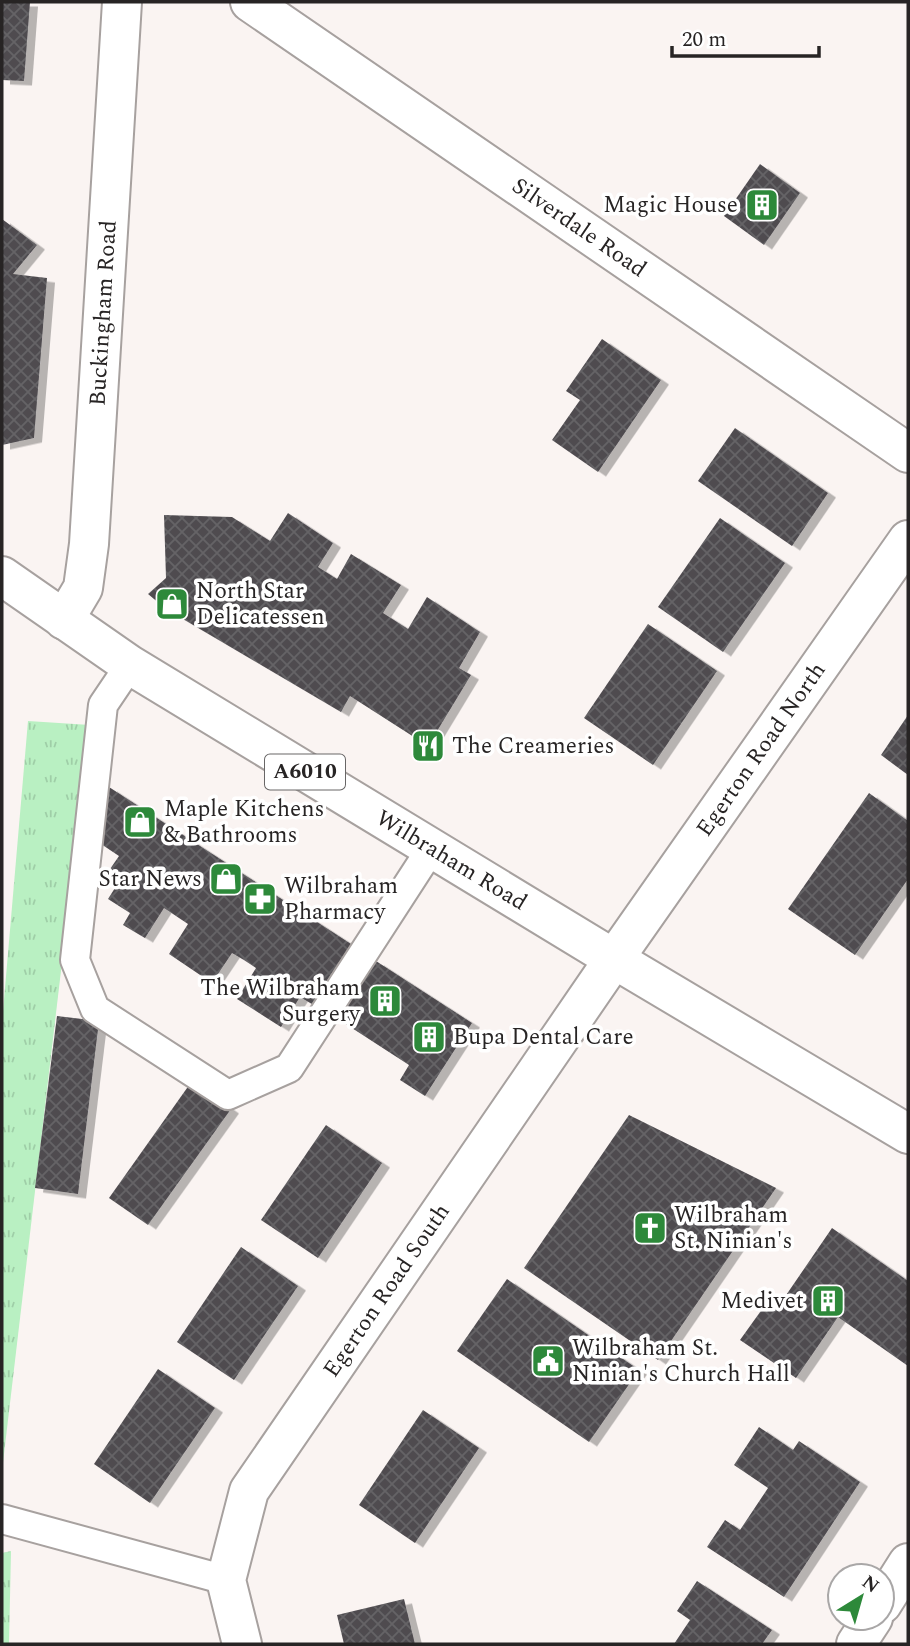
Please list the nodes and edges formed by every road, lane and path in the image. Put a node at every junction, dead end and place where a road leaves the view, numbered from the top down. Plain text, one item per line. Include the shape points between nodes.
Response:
1 (122, 2) edge
2 (250, 2) edge
3 (908, 453) edge
4 (908, 540) edge
5 (2, 576) edge
6 (64, 620) junction
7 (130, 665) junction
8 (431, 849) junction
9 (614, 959) junction
10 (908, 1134) edge
11 (2, 1519) edge
12 (908, 1563) edge
13 (226, 1580) junction
14 (896, 1582) edge
15 (242, 1644) edge

1 - 6 main road, Buckingham Road via 89,544 83,588
2 - 3 main road, Silverdale Road
4 - 9 main road, Egerton Road North
5 - 6 main road, Wilbraham Road / A6010
6 - 7 main road, Wilbraham Road / A6010
7 - 8 main road, Wilbraham Road / A6010
7 - 8 lane via 103,705 75,960 95,1009 228,1095 289,1068
8 - 9 main road, Wilbraham Road / A6010
9 - 10 main road, Wilbraham Road / A6010
9 - 13 main road, Egerton Road South via 249,1491
11 - 13 lane
12 - 14 main road
13 - 15 main road, Egerton Road South

